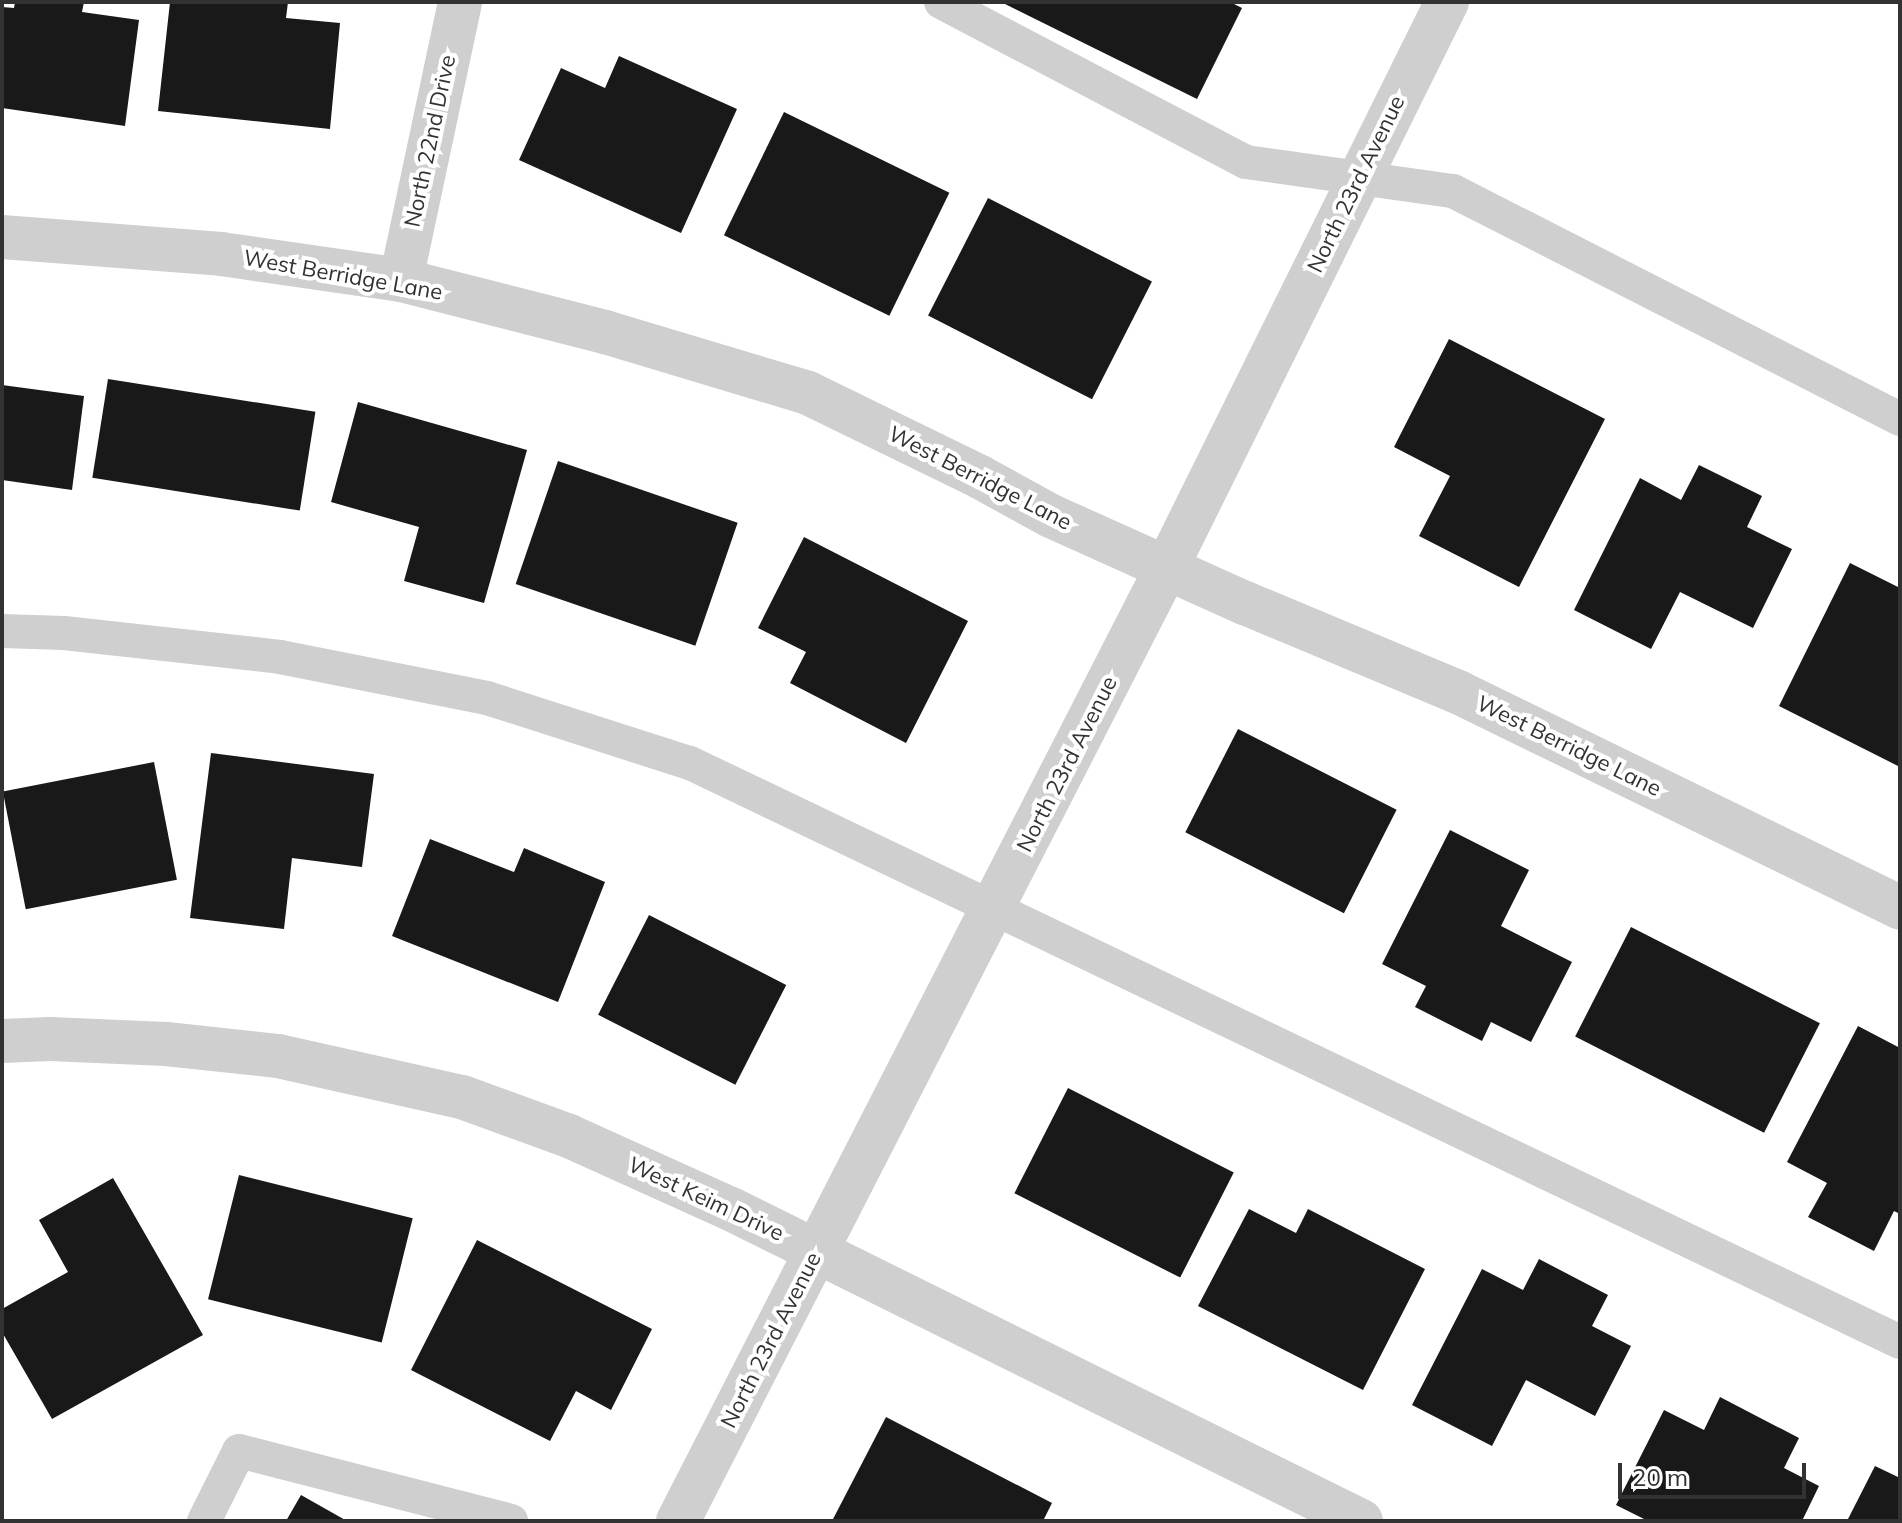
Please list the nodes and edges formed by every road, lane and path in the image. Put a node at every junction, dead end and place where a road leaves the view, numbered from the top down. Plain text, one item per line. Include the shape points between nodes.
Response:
1 (460, 2) edge
2 (941, 2) edge
3 (1447, 2) edge
4 (1357, 179) junction
5 (2, 237) edge
6 (401, 280) junction
7 (1900, 419) edge
8 (1166, 569) junction
9 (2, 631) edge
10 (1900, 908) edge
11 (992, 909) junction
12 (2, 1041) edge
13 (816, 1252) junction
14 (1900, 1342) edge
15 (204, 1521) edge
16 (511, 1521) edge
17 (678, 1521) edge
18 (1361, 1521) edge

1 - 6 street, North 22nd Drive
2 - 4 lane via 1246,162
3 - 4 street, North 23rd Avenue
4 - 7 lane via 1453,191
4 - 8 street, North 23rd Avenue
5 - 6 street, West Berridge Lane via 221,254
6 - 8 street, West Berridge Lane via 605,332 808,393
8 - 10 street, West Berridge Lane via 1458,692
8 - 11 street, North 23rd Avenue
9 - 11 lane via 280,657 487,698 690,763
11 - 13 street, North 23rd Avenue
11 - 14 lane
12 - 13 street, West Keim Drive via 166,1044 278,1056 462,1097 569,1136
13 - 17 street, North 23rd Avenue
13 - 18 street, West Keim Drive
15 - 16 lane via 239,1451

